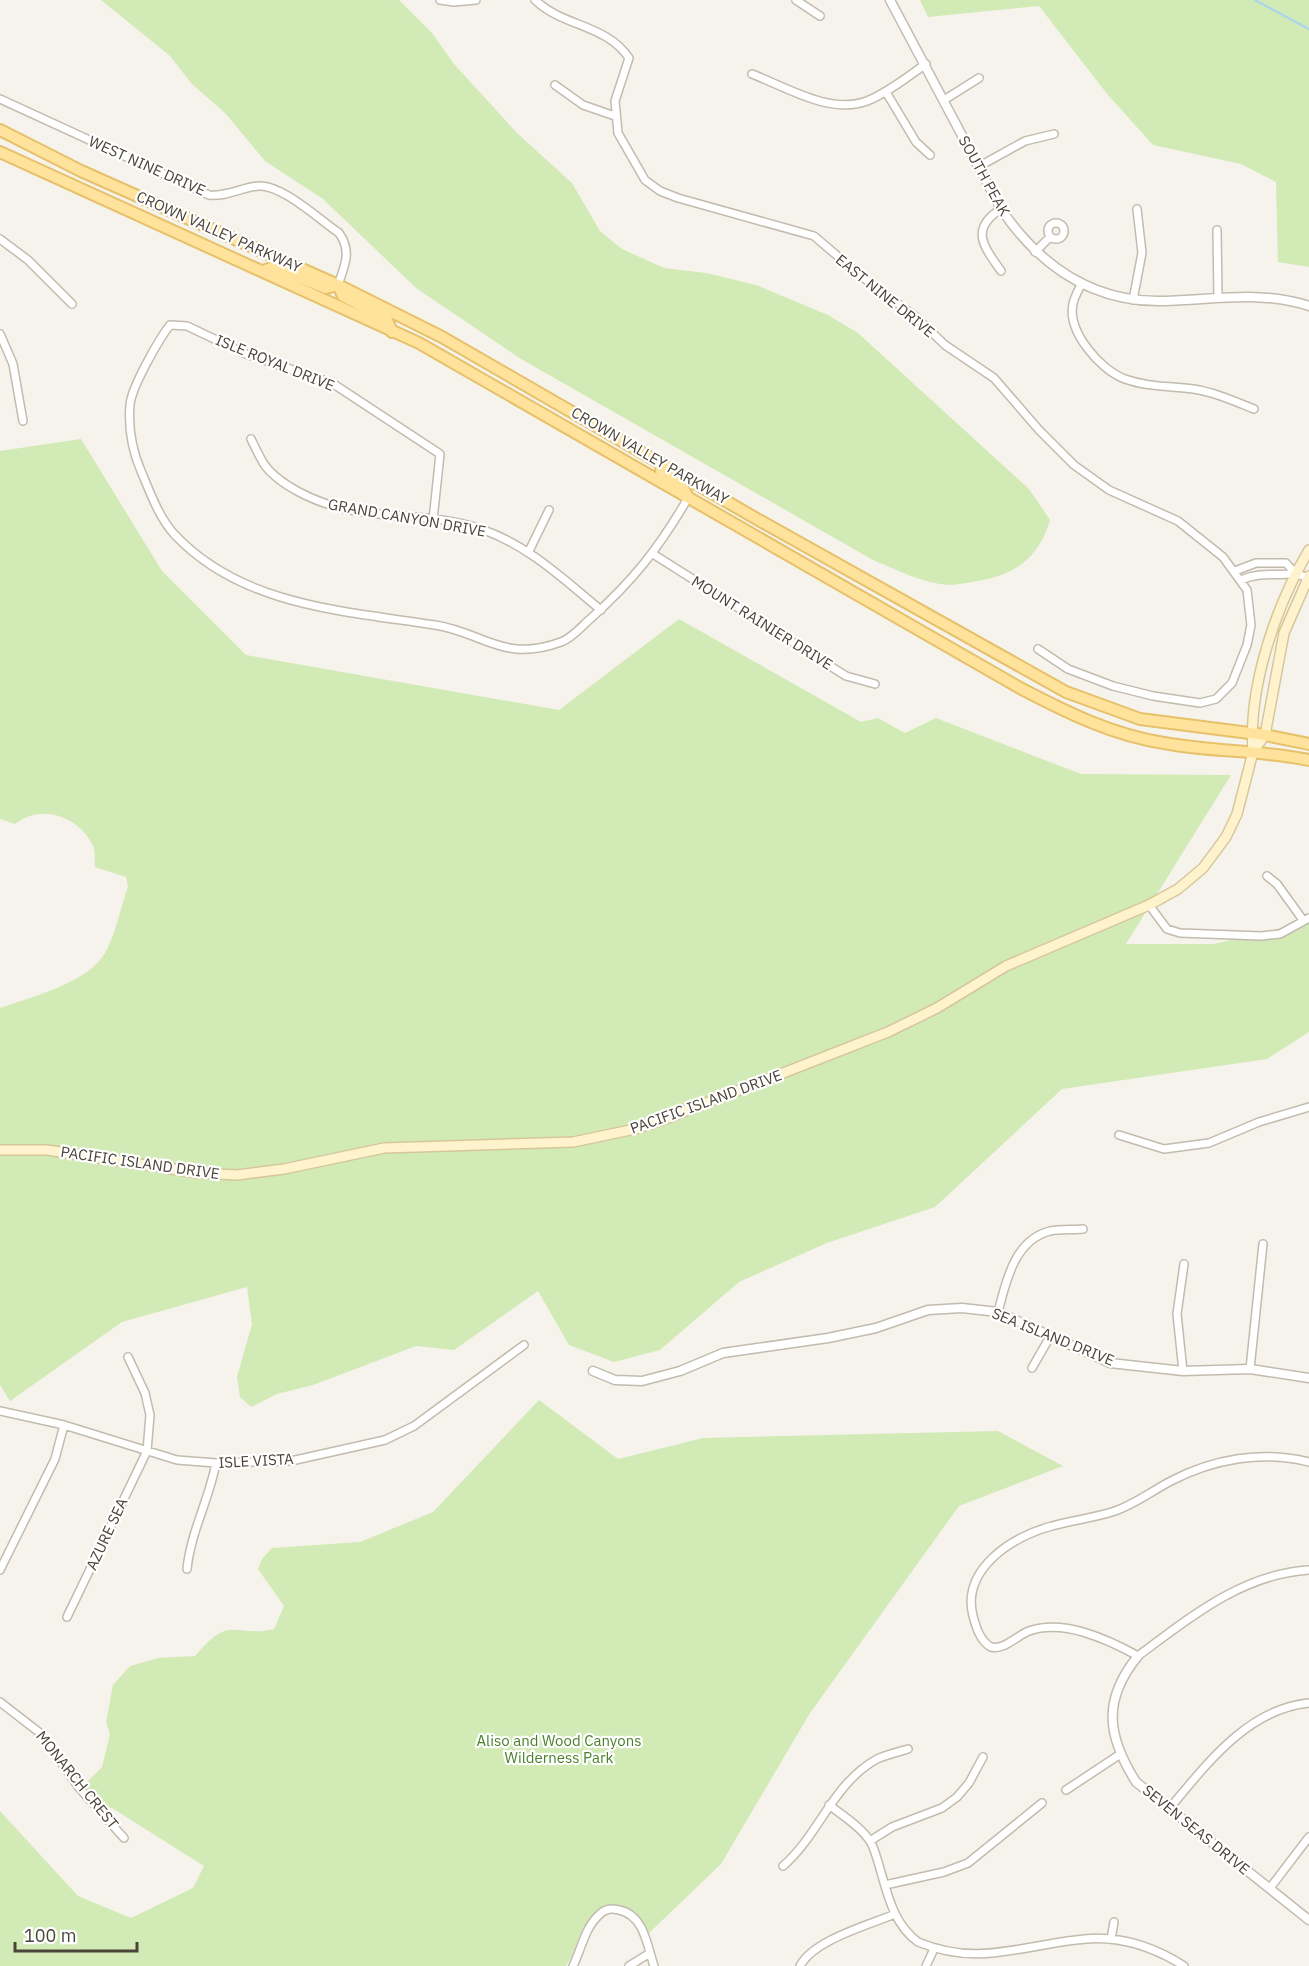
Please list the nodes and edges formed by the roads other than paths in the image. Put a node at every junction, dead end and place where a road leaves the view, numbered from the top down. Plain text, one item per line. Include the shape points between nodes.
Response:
1 (440, 0) edge
2 (476, 0) edge
3 (535, 0) edge
4 (796, 0) edge
5 (890, 0) edge
6 (820, 16) dead end
7 (926, 64) junction
8 (752, 74) dead end
9 (979, 78) dead end
10 (555, 85) dead end
11 (886, 92) junction
12 (0, 99) edge
13 (944, 100) junction
14 (615, 116) junction
15 (0, 130) edge
16 (1054, 134) dead end
17 (0, 152) edge
18 (930, 155) dead end
19 (978, 167) junction
20 (1001, 209) junction
21 (1137, 209) dead end
22 (1217, 230) dead end
23 (1050, 237) dead end
24 (0, 239) edge
25 (1035, 252) junction
26 (263, 271) junction
27 (1001, 271) dead end
28 (1082, 283) junction
29 (338, 285) junction
30 (1218, 298) junction
31 (1133, 300) junction
32 (72, 304) dead end
33 (1309, 306) edge
34 (392, 332) junction
35 (0, 334) edge
36 (1254, 409) dead end
37 (23, 421) dead end
38 (251, 439) dead end
39 (656, 460) junction
40 (688, 498) junction
41 (549, 510) dead end
42 (757, 519) junction
43 (433, 520) junction
44 (529, 550) junction
45 (1309, 550) edge
46 (653, 554) junction
47 (1256, 563) junction
48 (1235, 571) junction
49 (1295, 573) junction
50 (1259, 575) junction
51 (1308, 577) edge
52 (1241, 580) junction
53 (601, 610) junction
54 (1038, 649) dead end
55 (875, 684) dead end
56 (1252, 733) junction
57 (1265, 735) junction
58 (1309, 744) edge
59 (1253, 752) junction
60 (1309, 760) edge
61 (1267, 876) dead end
62 (1149, 905) junction
63 (1306, 919) edge
64 (1309, 1107) edge
65 (1119, 1135) dead end
66 (0, 1150) edge
67 (1083, 1229) dead end
68 (1263, 1244) dead end
69 (1184, 1264) dead end
70 (998, 1312) junction
71 (1051, 1335) junction
72 (524, 1346) dead end
73 (128, 1357) dead end
74 (1032, 1368) dead end
75 (1250, 1369) junction
76 (592, 1371) dead end
77 (1183, 1371) junction
78 (1309, 1378) edge
79 (0, 1411) edge
80 (64, 1425) junction
81 (147, 1451) junction
82 (1309, 1462) edge
83 (216, 1463) junction
84 (187, 1569) dead end
85 (0, 1570) edge
86 (1309, 1570) edge
87 (67, 1617) dead end
88 (1138, 1656) junction
89 (0, 1702) edge
90 (1309, 1703) edge
91 (908, 1749) dead end
92 (1119, 1755) junction
93 (983, 1756) dead end
94 (1066, 1790) dead end
95 (1042, 1803) dead end
96 (829, 1805) junction
97 (1169, 1809) junction
98 (1309, 1837) edge
99 (124, 1838) dead end
100 (870, 1841) junction
101 (783, 1866) dead end
102 (885, 1885) junction
103 (1270, 1888) junction
104 (895, 1914) junction
105 (1309, 1920) edge
106 (1114, 1922) dead end
107 (1111, 1939) junction
108 (933, 1951) junction
109 (650, 1953) junction
110 (958, 1962) dead end
111 (988, 1963) dead end
112 (573, 1966) edge
113 (629, 1966) edge
114 (654, 1966) edge
115 (800, 1966) edge
116 (926, 1966) edge
117 (1184, 1966) edge

1 - 2 street
3 - 14 street, EAST NINE DRIVE via 561,19 600,32 624,50 628,67 615,100
4 - 6 street
5 - 7 street, SOUTH PEAK
7 - 11 street
7 - 13 street, SOUTH PEAK
8 - 11 street via 820,101 865,101
9 - 13 street
10 - 14 street via 583,105
11 - 18 street via 916,142
12 - 29 street, WEST NINE DRIVE via 209,195 226,195 256,186 278,189 345,241 346,263
13 - 19 street, SOUTH PEAK
14 - 48 street, EAST NINE DRIVE via 618,133 645,180 678,198 814,236 945,345 994,378 1074,465 1109,490 1178,521
15 - 29 main road, CROWN VALLEY PARKWAY via 81,171
16 - 19 street via 1025,141
17 - 26 main road, CROWN VALLEY PARKWAY
19 - 20 street, SOUTH PEAK
20 - 25 street, SOUTH PEAK
20 - 27 street via 982,227 986,251
21 - 31 street via 1142,253
22 - 30 street
23 - 25 street
24 - 32 street via 28,260
25 - 28 street, SOUTH PEAK
26 - 29 main road via 274,267 326,288
26 - 34 main road, CROWN VALLEY PARKWAY
28 - 31 street, SOUTH PEAK
28 - 36 street via 1072,305 1075,328 1086,348 1122,378 1151,386 1217,394
29 - 34 main road via 343,296 386,318
29 - 39 main road, CROWN VALLEY PARKWAY via 468,350
30 - 31 street, SOUTH PEAK
30 - 33 street, SOUTH PEAK via 1267,297
34 - 40 main road, CROWN VALLEY PARKWAY via 467,369
35 - 37 street via 13,364
38 - 43 street, GRAND CANYON DRIVE via 264,464 279,479 316,501 368,514
39 - 40 main road via 661,471 680,483
39 - 42 main road, CROWN VALLEY PARKWAY
40 - 42 main road via 705,495 746,521
40 - 46 street
40 - 59 main road, CROWN VALLEY PARKWAY via 1020,688 1092,724 1164,744
41 - 44 street
42 - 56 main road, CROWN VALLEY PARKWAY via 1084,700 1158,723
43 - 44 street, GRAND CANYON DRIVE via 478,527
43 - 53 street, ISLE ROYAL DRIVE via 440,454 332,383 246,354 187,326 170,325 159,339 130,403 131,448 153,500 174,534 207,563 259,590 316,608 438,626 488,644 523,650 562,642
44 - 53 street, GRAND CANYON DRIVE
45 - 49 main road
46 - 53 street via 636,577
46 - 55 street, MOUNT RAINIER DRIVE via 846,676
47 - 48 street
47 - 49 street via 1286,563
47 - 50 street
48 - 52 street, EAST NINE DRIVE
49 - 50 street
49 - 51 street
49 - 56 main road via 1269,636
50 - 52 street
51 - 57 main road via 1279,651
52 - 54 street, EAST NINE DRIVE via 1251,607 1247,645 1232,683 1216,699 1200,703 1113,686 1068,669
56 - 57 main road, CROWN VALLEY PARKWAY
56 - 59 main road
57 - 58 main road, CROWN VALLEY PARKWAY
57 - 59 main road
59 - 60 main road, CROWN VALLEY PARKWAY
59 - 62 main road, PACIFIC ISLAND DRIVE via 1237,814 1226,837 1203,868 1178,889
61 - 63 street
62 - 63 street via 1167,929 1180,933 1280,934
62 - 66 main road, PACIFIC ISLAND DRIVE via 1027,956 888,1032 668,1118 598,1138 518,1146 384,1148 273,1171 219,1175 47,1150
64 - 65 street via 1209,1143 1164,1149
67 - 70 street via 1049,1231 1033,1240 1009,1270
68 - 75 street
69 - 77 street via 1178,1314
70 - 71 street, SEA ISLAND DRIVE
70 - 76 street, SEA ISLAND DRIVE via 928,1310 876,1328 723,1353 642,1381 615,1380
71 - 74 street
71 - 77 street, SEA ISLAND DRIVE via 1110,1363
72 - 83 street, ISLE VISTA via 414,1426 385,1440 291,1461
73 - 81 street via 145,1393 150,1415
75 - 77 street, SEA ISLAND DRIVE
75 - 78 street, SEA ISLAND DRIVE
79 - 80 street, ISLE VISTA
80 - 81 street, ISLE VISTA
80 - 85 street via 54,1459
81 - 83 street, ISLE VISTA via 177,1460
81 - 87 street, AZURE SEA
82 - 88 street via 1254,1457 1190,1473 1116,1510 1031,1534 988,1562 976,1580 973,1615 982,1639 991,1647 1001,1647 1030,1631 1058,1627 1110,1642
83 - 84 street via 211,1491 196,1522
86 - 88 street via 1253,1582 1208,1604
88 - 92 street, SEVEN SEAS DRIVE via 1123,1674 1114,1700 1112,1727
89 - 99 street, MONARCH CREST via 40,1733 80,1789
90 - 97 street via 1279,1710 1258,1721 1220,1750
91 - 96 street via 878,1759 850,1778
92 - 94 street
92 - 97 street, SEVEN SEAS DRIVE via 1136,1782
93 - 100 street via 957,1797 942,1808 892,1827
95 - 102 street via 968,1863
96 - 100 street
96 - 101 street via 806,1843
97 - 103 street, SEVEN SEAS DRIVE
98 - 103 street
100 - 102 street
102 - 104 street
103 - 105 street, SEVEN SEAS DRIVE
104 - 108 street via 905,1930
104 - 115 street via 831,1940
106 - 107 street
107 - 111 street via 1074,1940
107 - 117 street via 1132,1942
108 - 110 street
108 - 116 street
109 - 112 street via 634,1916 626,1911 605,1910 591,1925
109 - 113 street
109 - 114 street

